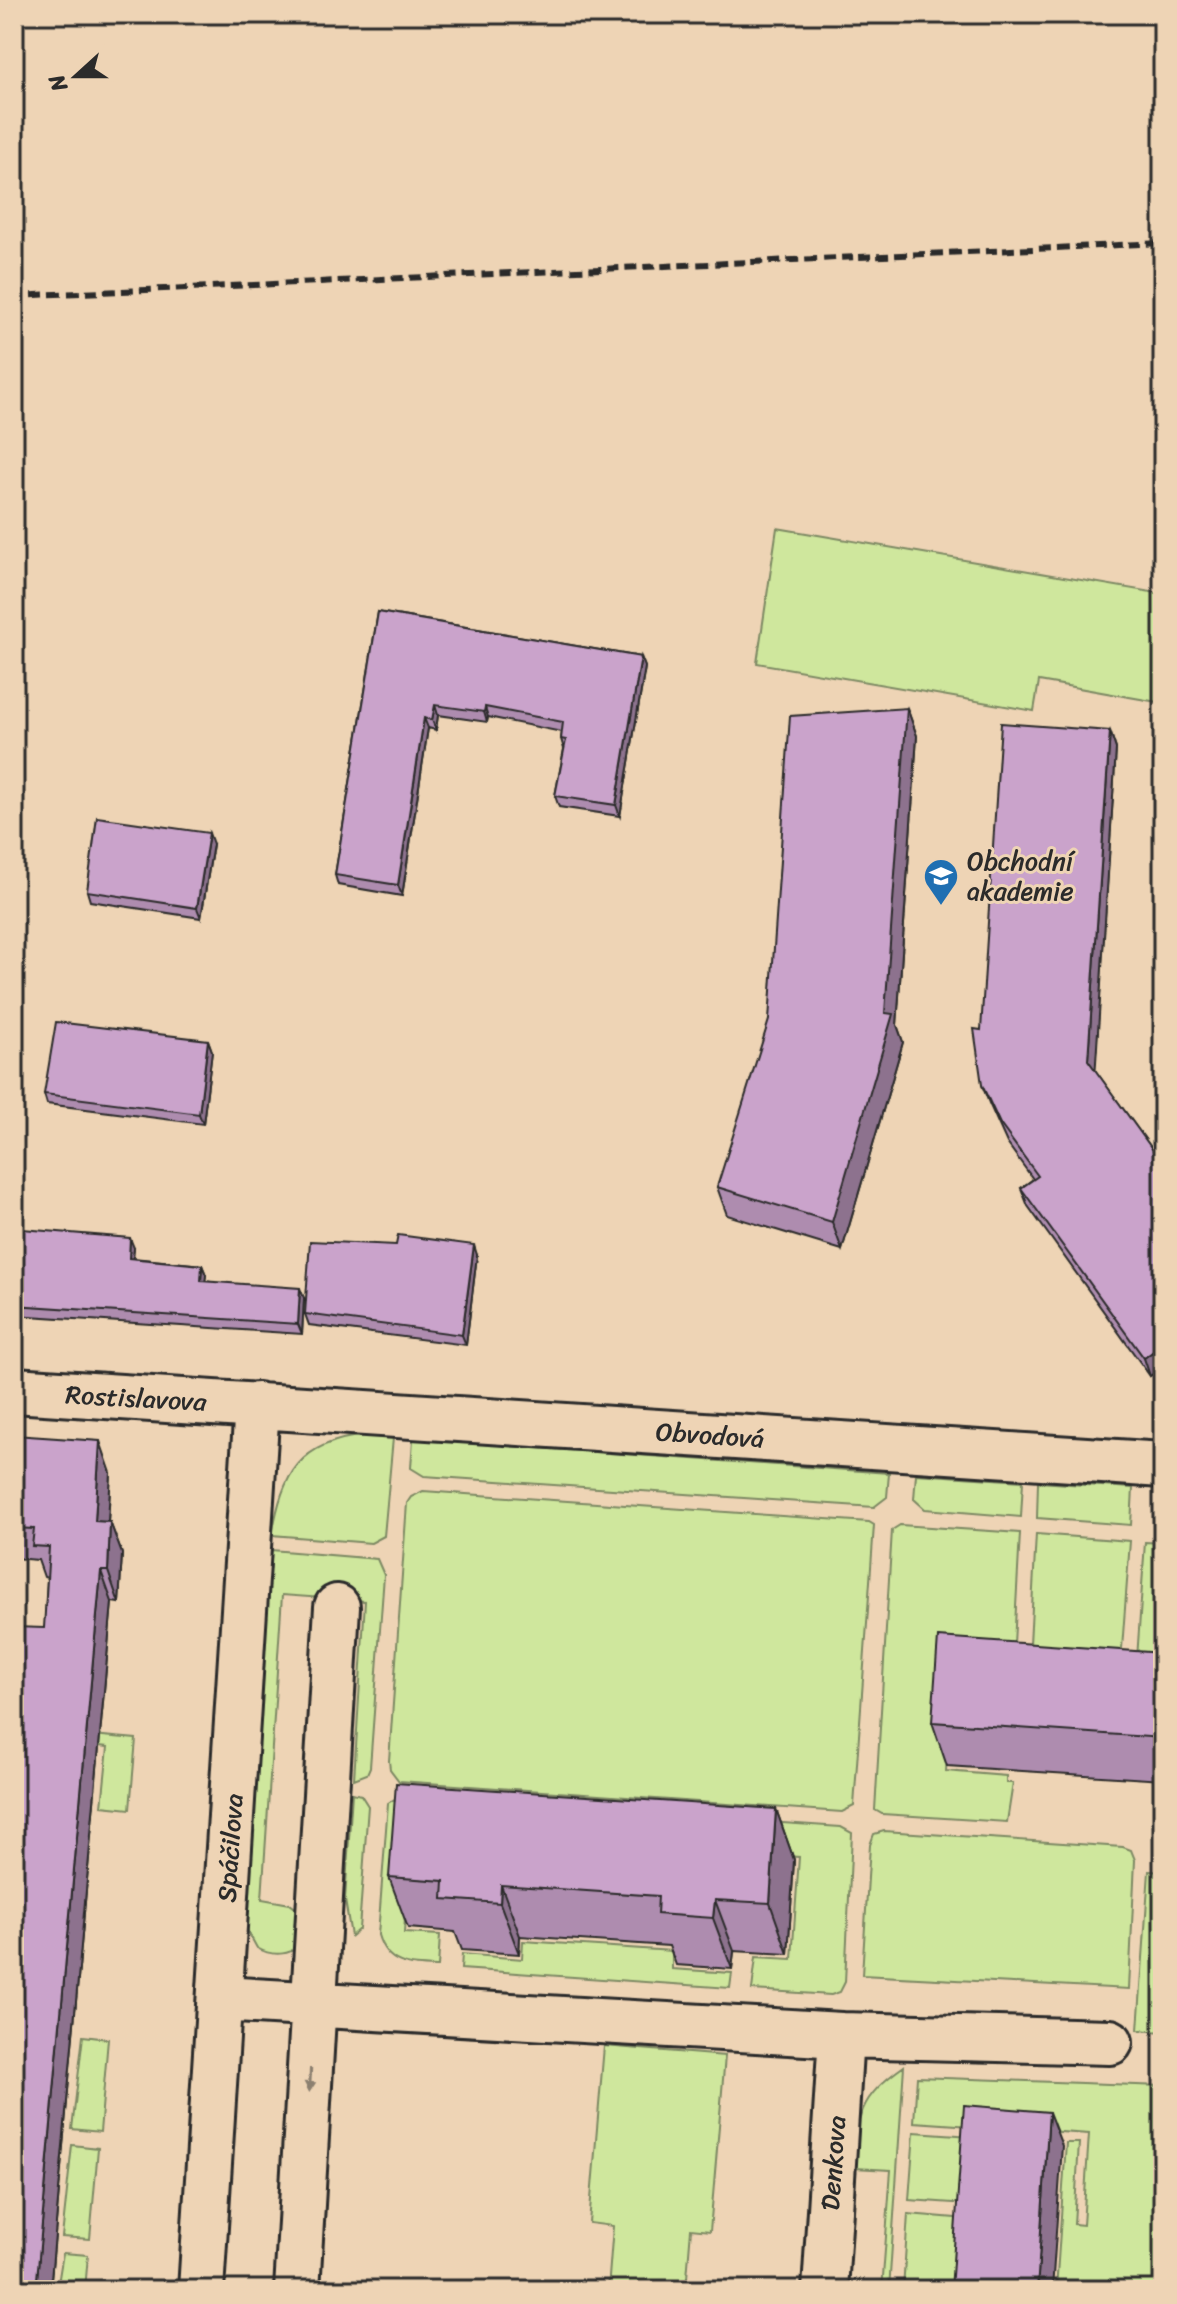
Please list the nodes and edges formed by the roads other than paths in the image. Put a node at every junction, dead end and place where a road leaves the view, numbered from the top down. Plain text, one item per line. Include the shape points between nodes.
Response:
1 (14, 1390) edge
2 (257, 1405) junction
3 (1163, 1465) edge
4 (337, 1607) dead end
5 (220, 1999) junction
6 (315, 2002) junction
7 (841, 2035) junction
8 (1110, 2042) dead end
9 (201, 2290) edge
10 (297, 2290) edge
11 (825, 2290) edge

1 - 2 street, Rostislavova
2 - 3 street, Obvodová
2 - 5 street, Spáčilova
4 - 6 street
5 - 6 street
5 - 9 street, Spáčilova
6 - 7 street
6 -> 10 street
7 - 8 street
7 - 11 street, Denkova

